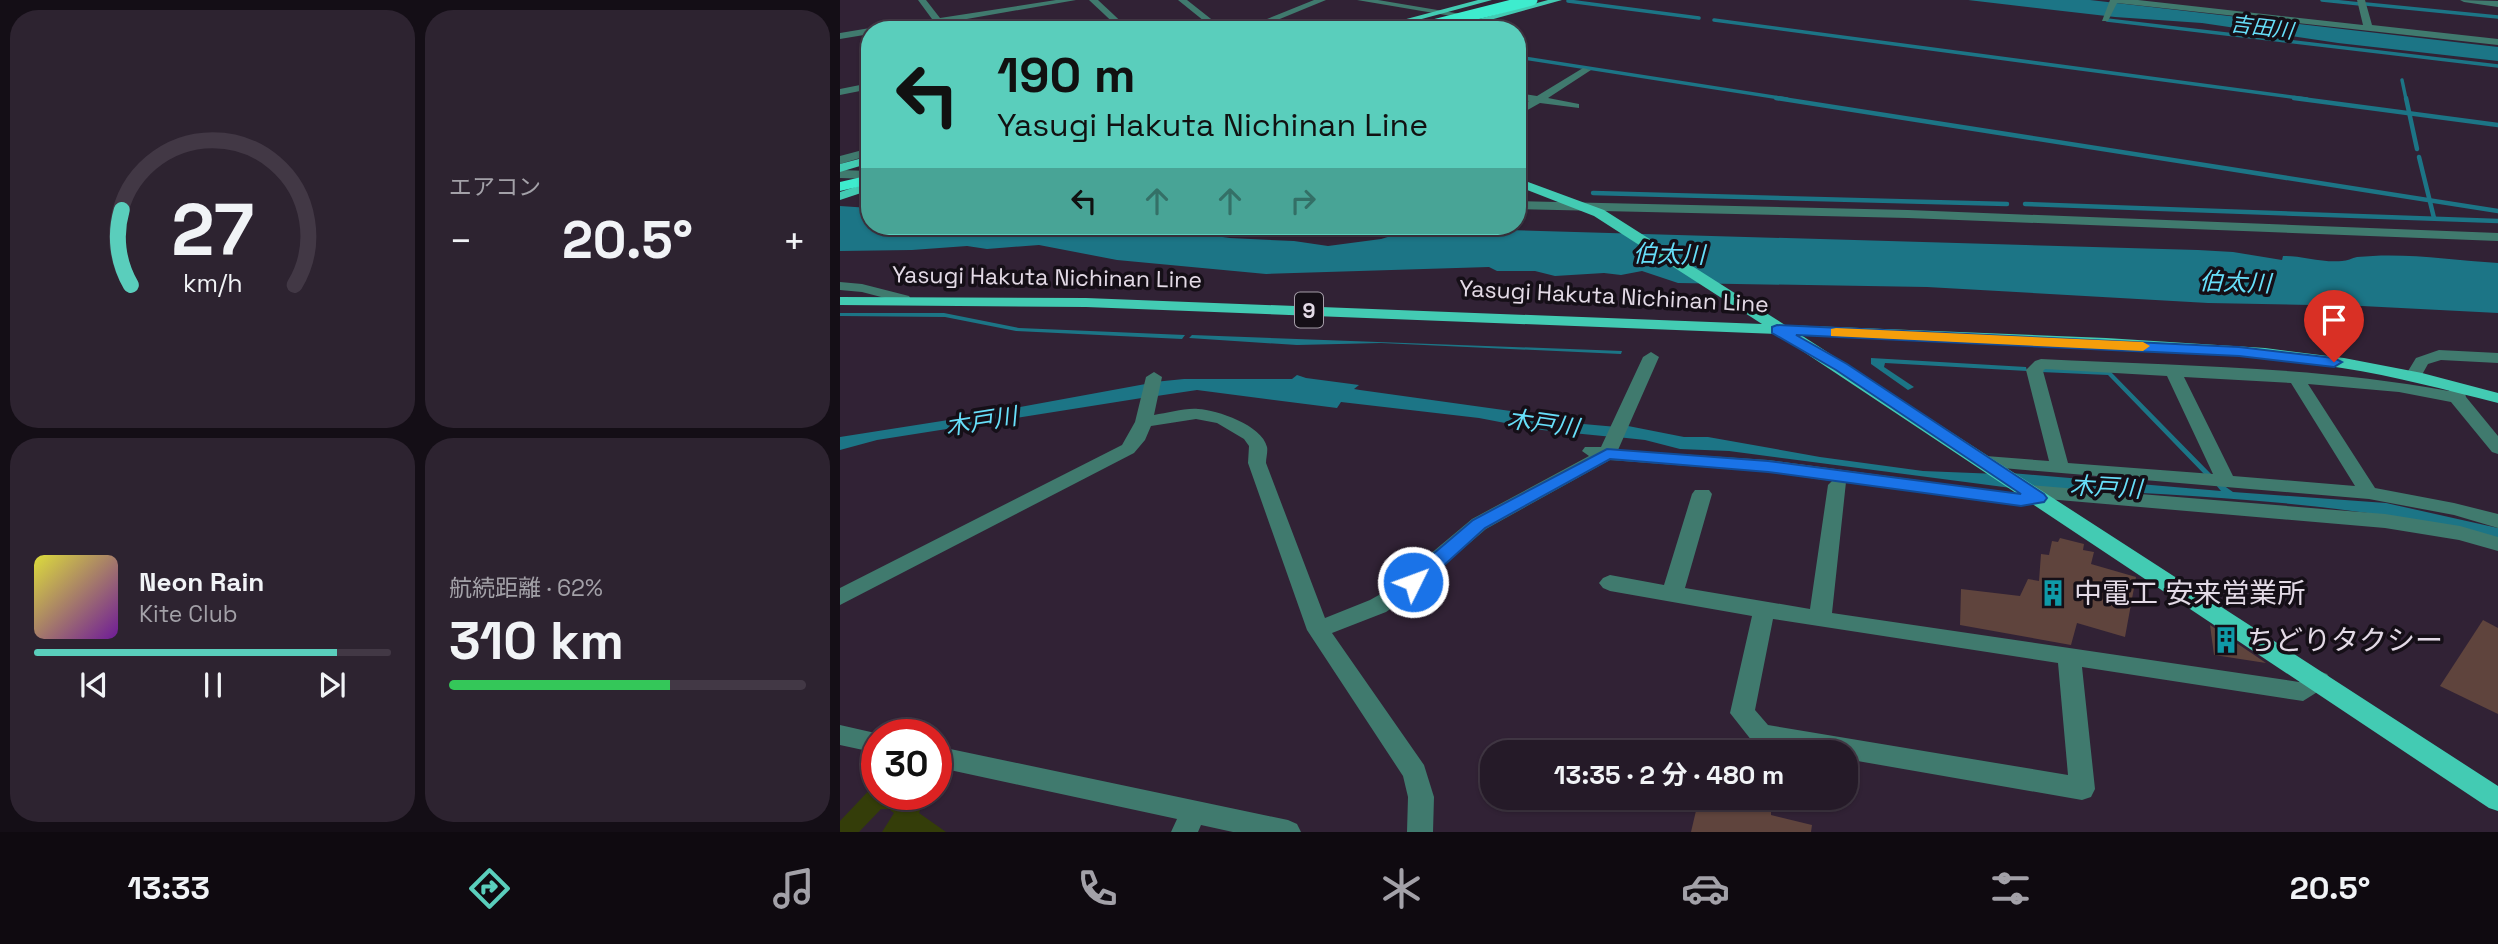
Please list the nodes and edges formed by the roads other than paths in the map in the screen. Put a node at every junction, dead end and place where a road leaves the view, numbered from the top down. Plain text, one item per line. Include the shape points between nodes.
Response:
1 (922, 0) edge
2 (1010, 0) edge
3 (1072, 0) edge
4 (1093, 0) edge
5 (1182, 0) edge
6 (1322, 0) edge
7 (1361, 0) edge
8 (1488, 0) edge
9 (1532, 0) edge
10 (1540, 0) edge
11 (1558, 0) edge
12 (2114, 0) edge
13 (2361, 0) edge
14 (2464, 0) edge
15 (2498, 4) edge
16 (1018, 8) junction
17 (1439, 12) junction
18 (2105, 18) dead end
19 (1486, 19) junction
20 (938, 21) joint
21 (1116, 21) edge
22 (1210, 21) edge
23 (1267, 21) edge
24 (1404, 21) edge
25 (1449, 21) edge
26 (1457, 21) edge
27 (1478, 21) edge
28 (2368, 29) junction
29 (861, 33) edge
30 (840, 36) edge
31 (2498, 42) edge
32 (1586, 70) dead end
33 (861, 88) edge
34 (840, 92) edge
35 (1526, 98) edge
36 (1538, 100) junction
37 (1575, 106) dead end
38 (1526, 107) edge
39 (861, 154) edge
40 (840, 160) edge
41 (861, 162) edge
42 (840, 170) edge
43 (861, 170) edge
44 (861, 175) edge
45 (861, 180) edge
46 (1526, 185) edge
47 (840, 186) edge
48 (861, 189) edge
49 (840, 196) edge
50 (1526, 205) edge
51 (1581, 205) junction
52 (2498, 237) edge
53 (840, 286) edge
54 (904, 299) junction
55 (840, 301) edge
56 (1777, 330) junction
57 (1651, 357) dead end
58 (2498, 358) edge
59 (2173, 370) junction
60 (2413, 376) junction
61 (1154, 377) dead end
62 (2296, 378) junction
63 (2457, 392) junction
64 (2498, 398) edge
65 (1146, 412) junction
66 (2498, 448) edge
67 (1603, 452) junction
68 (1991, 465) junction
69 (2060, 468) junction
70 (2226, 481) junction
71 (1838, 485) dead end
72 (2030, 493) junction
73 (2369, 493) junction
74 (1702, 494) dead end
75 (2498, 520) edge
76 (2498, 544) edge
77 (1610, 583) dead end
78 (1672, 595) junction
79 (840, 597) edge
80 (1764, 610) junction
81 (1820, 619) junction
82 (1318, 630) junction
83 (2069, 656) junction
84 (2319, 680) junction
85 (840, 735) edge
86 (861, 740) edge
87 (952, 760) edge
88 (2498, 800) edge
89 (1189, 822) edge
90 (1288, 832) edge
91 (1420, 832) edge

1 - 20 street
2 - 16 street
3 - 16 street
4 - 21 street
5 - 22 street
6 - 23 street
7 - 17 street
8 - 17 main road
9 - 25 highway, bridge
10 - 26 highway, bridge
11 - 19 main road
12 - 18 street
12 - 28 street
13 - 28 street
14 - 15 street
16 - 20 street
17 - 19 street
17 - 24 main road
19 - 27 main road
28 - 31 street
29 - 30 street
32 - 36 street
33 - 34 street
35 - 36 street
36 - 37 street
36 - 38 street
39 - 40 street
41 - 42 main road
42 - 43 street
42 - 44 street
45 - 47 highway
46 - 51 main road
48 - 49 main road
50 - 51 street
51 - 52 street
51 - 56 main road
53 - 54 street
54 - 55 main road, Yasugi Hakuta Nichinan Line / 9
54 - 56 main road, Yasugi Hakuta Nichinan Line / 9 via 1079,300
56 - 60 main road via 2239,352
56 - 68 main road, Yasugi Hakuta Nichinan Line / 9
57 - 67 street
58 - 60 street via 2439,355 2422,361
59 - 62 street
59 - 69 street via 2041,364 2034,370
59 - 70 street
60 - 63 main road
61 - 65 street
62 - 63 street
62 - 73 street
63 - 64 main road
63 - 66 street
65 - 79 street via 1128,449
65 - 82 street via 1222,419 1251,435
67 - 72 street via 1768,466 2021,500
67 - 82 street via 1479,524 1378,606
68 - 69 street
68 - 72 main road, Yasugi Hakuta Nichinan Line / 9
69 - 70 street
70 - 73 street
71 - 81 street
72 - 76 street via 2385,521
72 - 84 main road, Yasugi Hakuta Nichinan Line / 9
73 - 75 street
74 - 78 street
77 - 78 street
78 - 80 street
80 - 81 street
80 - 83 street via 1742,713 1761,734 2082,789
81 - 83 street
82 - 91 street via 1415,773 1421,797
83 - 84 street via 2304,692
84 - 88 main road, Yasugi Hakuta Nichinan Line / 9
85 - 86 street
87 - 89 street
89 - 90 street

